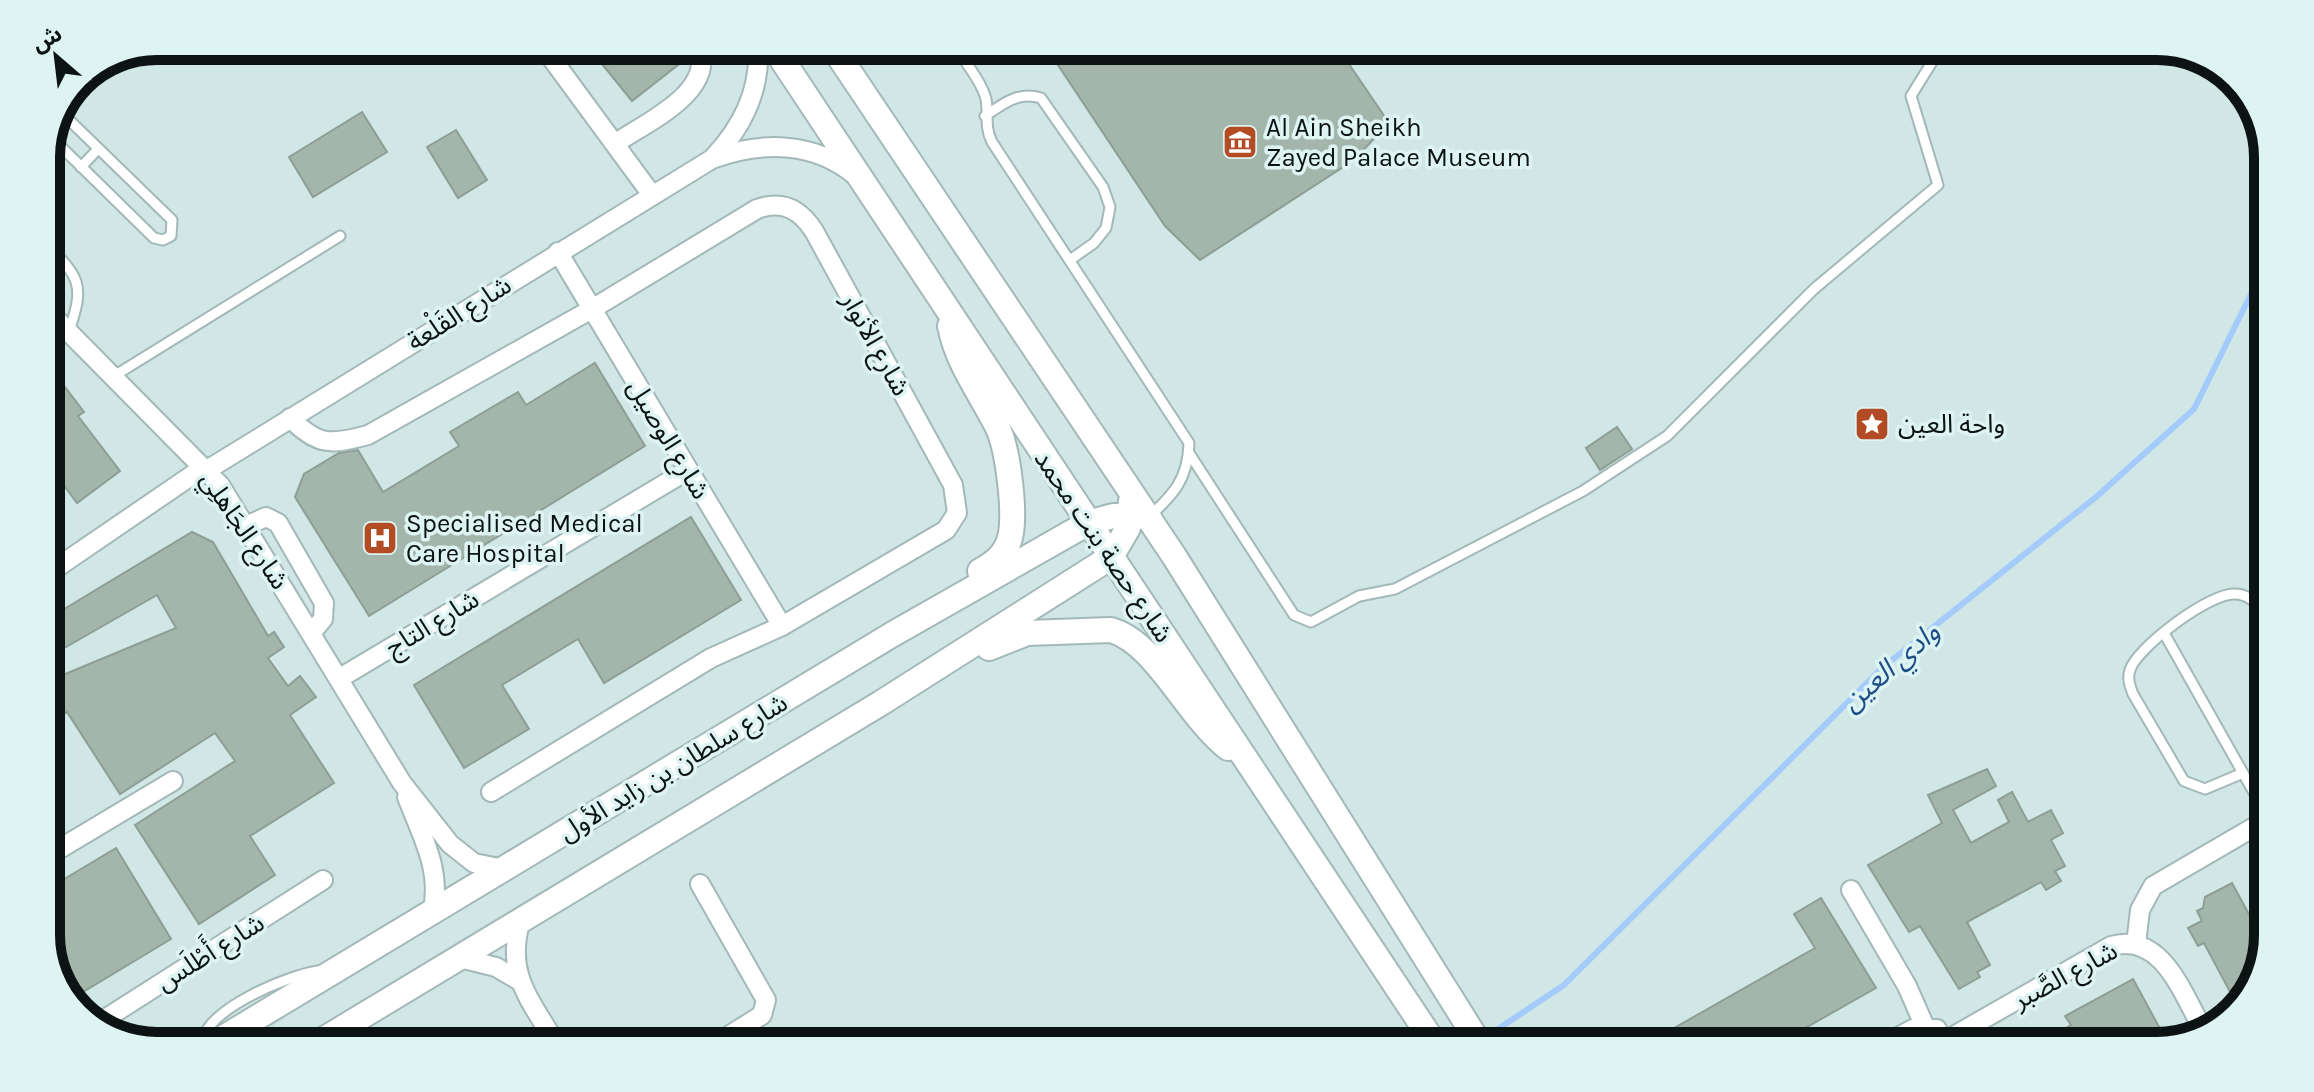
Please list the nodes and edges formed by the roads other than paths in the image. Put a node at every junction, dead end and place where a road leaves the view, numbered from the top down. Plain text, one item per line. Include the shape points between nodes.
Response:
1 (553, 60) edge
2 (701, 60) edge
3 (758, 60) edge
4 (782, 60) edge
5 (841, 60) edge
6 (965, 60) edge
7 (1933, 60) edge
8 (985, 116) junction
9 (68, 119) edge
10 (616, 143) junction
11 (61, 147) edge
12 (98, 149) junction
13 (712, 159) junction
14 (81, 167) junction
15 (868, 187) junction
16 (652, 195) junction
17 (340, 236) dead end
18 (558, 252) junction
19 (60, 260) edge
20 (1070, 260) junction
21 (947, 308) junction
22 (592, 309) junction
23 (60, 322) edge
24 (69, 331) junction
25 (114, 376) junction
26 (290, 418) junction
27 (1189, 453) junction
28 (206, 468) junction
29 (688, 470) junction
30 (1140, 517) junction
31 (1088, 523) junction
32 (246, 526) junction
33 (1111, 557) junction
34 (60, 563) edge
35 (2254, 604) edge
36 (782, 626) junction
37 (312, 632) junction
38 (2164, 633) junction
39 (893, 634) junction
40 (340, 678) junction
41 (881, 703) junction
42 (1247, 761) junction
43 (2243, 773) junction
44 (173, 781) dead end
45 (402, 783) junction
46 (491, 792) dead end
47 (2254, 793) edge
48 (2254, 827) edge
49 (60, 849) edge
50 (504, 869) junction
51 (323, 880) dead end
52 (700, 884) dead end
53 (1851, 890) dead end
54 (432, 912) junction
55 (520, 923) junction
56 (2136, 944) junction
57 (460, 958) junction
58 (337, 968) junction
59 (518, 980) junction
60 (107, 1018) edge
61 (2199, 1022) edge
62 (1925, 1027) junction
63 (207, 1032) edge
64 (233, 1032) edge
65 (336, 1032) edge
66 (549, 1032) edge
67 (735, 1032) edge
68 (1427, 1032) edge
69 (1472, 1032) edge
70 (1914, 1032) edge
71 (1933, 1032) edge
72 (1960, 1032) edge

1 - 10 street
2 - 10 street via 696,85
3 - 13 street, شارع القَلْعة via 747,111
4 - 15 main road, شارع حصة بنت محمد
5 - 30 main road, شارع حصة بنت محمد via 1131,490
6 - 8 lane via 986,101
7 - 27 lane via 1911,96 1938,185 1814,289 1667,436 1583,491 1395,589 1359,596 1311,622 1294,615
8 - 20 lane via 992,142
8 - 20 lane via 1011,99 1029,94 1041,98 1103,187 1110,207 1106,228
9 - 12 lane
10 - 16 street
11 - 14 lane
12 - 14 lane
12 - 14 lane via 172,220 171,236 154,238
13 - 15 street, شارع القَلْعة via 758,146 794,148 829,159
13 - 16 street, شارع القَلْعة
15 - 21 main road, شارع حصة بنت محمد
16 - 18 street, شارع القَلْعة
17 - 25 lane
18 - 22 street, شارع الوصيل
18 - 26 street, شارع القَلْعة
19 - 24 lane via 77,280 80,301
20 - 27 lane via 1179,424
21 - 31 main road, شارع حصة بنت محمد
21 - 39 main road via 962,366 1002,437 1012,528 996,562 932,598
22 - 26 street, شارع الأنوار via 368,435 326,442 307,435
22 - 29 street, شارع الوصيل
22 - 36 street, شارع الأنوار via 757,209 793,208 814,231 953,485 958,503 946,530
23 - 24 street, شارع الجَاهلِي
24 - 25 street, شارع الجَاهلِي
25 - 28 street, شارع الجَاهلِي
26 - 28 street, شارع القَلْعة
27 - 30 lane via 1180,488
28 - 32 street, شارع الجَاهلِي
28 - 34 street, شارع القَلْعة
29 - 36 street, شارع الوصيل
29 - 40 street, شارع التاج
30 - 31 main road, شارع سلطان بن زايد الأول via 1105,517
30 - 33 main road
30 - 69 main road, شارع حصة بنت محمد
31 - 33 main road, شارع حصة بنت محمد
31 - 39 main road, شارع سلطان بن زايد الأول
32 - 37 street, شارع الجَاهلِي
32 - 37 street via 266,517 278,523 324,603 323,619
33 - 41 main road, شارع سلطان بن زايد الأول
33 - 42 main road, شارع حصة بنت محمد
35 - 38 lane via 2242,595 2226,594
36 - 46 street, شارع الأنوار via 711,658
37 - 40 street, شارع الجَاهلِي
38 - 43 lane
38 - 43 lane via 2132,666 2128,679 2133,694 2190,786 2213,788
39 - 50 main road, شارع سلطان بن زايد الأول
40 - 45 street, شارع الجَاهلِي
41 - 42 main road via 1012,637 1111,630 1136,640 1198,722
41 - 55 main road, شارع سلطان بن زايد الأول
42 - 68 main road, شارع حصة بنت محمد
43 - 47 lane
44 - 49 street
45 - 50 street, شارع الجَاهلِي via 460,855
45 - 54 street, شارع الجَاهلِي via 434,870
48 - 56 street via 2153,886 2140,910
50 - 54 main road, شارع سلطان بن زايد الأول
51 - 60 street, شارع أَطْلَس
52 - 67 street via 766,1000 762,1015
53 - 62 street
54 - 58 main road, شارع سلطان بن زايد الأول
55 - 57 main road, شارع سلطان بن زايد الأول
55 - 59 street via 515,946
56 - 61 street, شارع الصَّبر via 2159,956
56 - 72 street, شارع الصَّبر via 2111,946
57 - 59 street via 485,963
57 - 65 main road, شارع سلطان بن زايد الأول
58 - 63 lane via 263,990 218,1016
58 - 64 main road, شارع سلطان بن زايد الأول
59 - 66 street
62 - 70 street
62 - 71 street

